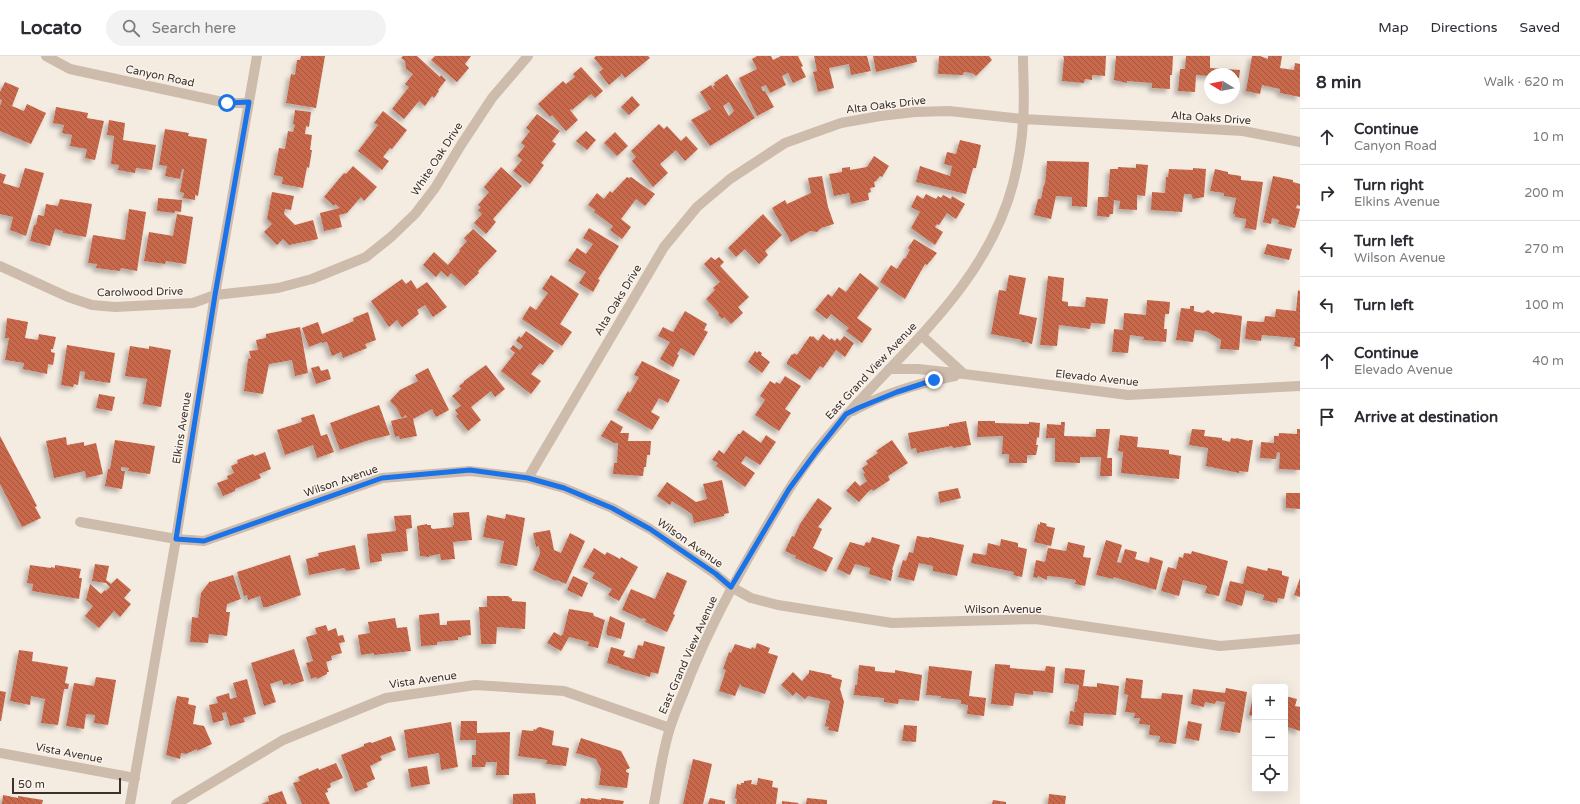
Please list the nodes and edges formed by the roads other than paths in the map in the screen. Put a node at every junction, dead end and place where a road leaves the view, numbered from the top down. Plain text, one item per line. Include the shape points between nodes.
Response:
1 (46, 56) edge
2 (257, 56) edge
3 (528, 56) edge
4 (1023, 56) edge
5 (249, 102) junction
6 (1024, 119) junction
7 (1300, 142) edge
8 (0, 266) edge
9 (215, 295) junction
10 (921, 335) junction
11 (889, 369) junction
12 (964, 374) junction
13 (1300, 386) edge
14 (846, 414) junction
15 (528, 478) junction
16 (80, 522) dead end
17 (176, 539) junction
18 (731, 587) junction
19 (1300, 639) edge
20 (670, 728) junction
21 (0, 753) edge
22 (134, 778) junction
23 (130, 804) edge
24 (176, 804) edge
25 (654, 804) edge

1 - 5 street, Canyon Road via 70,69 227,103
2 - 5 street, Elkins Avenue
3 - 9 street, White Oak Drive via 492,98 435,188 415,214 366,257 312,279 278,288
4 - 6 street, East Grand View Avenue
5 - 9 street, Elkins Avenue
6 - 7 street, Alta Oaks Drive via 1243,131
6 - 10 street, East Grand View Avenue via 1006,207 980,262 938,318
6 - 15 street, Alta Oaks Drive via 949,111 915,112 841,123 785,143 730,179 697,207 664,247
8 - 9 street, Carolwood Drive via 68,297 92,305 115,307 193,303
9 - 17 street, Elkins Avenue
10 - 11 street, East Grand View Avenue
10 - 12 street
11 - 12 street, Elevado Avenue
11 - 14 street, East Grand View Avenue
12 - 13 street, Elevado Avenue via 1128,395
12 - 14 street, Elevado Avenue via 897,392
14 - 18 street, East Grand View Avenue via 789,489
15 - 17 street, Wilson Avenue via 470,470 382,478 204,541
15 - 18 street, Wilson Avenue via 564,488 612,508 650,529
16 - 17 street, Wilson Avenue
17 - 22 street, Elkins Avenue
18 - 19 street, Wilson Avenue via 751,598 778,605 892,623 1036,619 1220,646
18 - 20 street, East Grand View Avenue via 699,654
20 - 24 street, Vista Avenue via 564,691 475,685 386,698 283,740
20 - 25 street, East Grand View Avenue
21 - 22 street, Vista Avenue
22 - 23 street, Elkins Avenue

